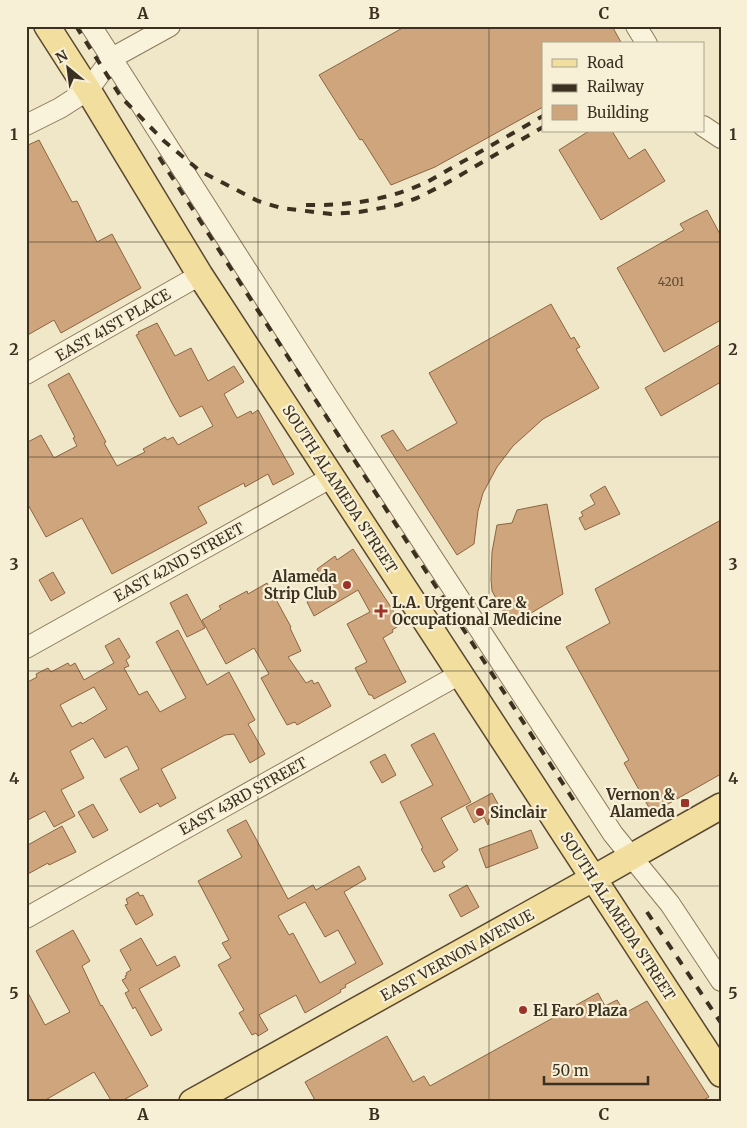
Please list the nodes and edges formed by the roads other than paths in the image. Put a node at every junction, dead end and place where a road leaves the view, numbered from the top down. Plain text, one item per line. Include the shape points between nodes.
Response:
1 (47, 26) edge
2 (91, 26) edge
3 (170, 26) edge
4 (636, 26) edge
5 (646, 42) edge
6 (112, 58) junction
7 (88, 90) junction
8 (26, 125) edge
9 (704, 127) edge
10 (721, 138) edge
11 (200, 276) junction
12 (26, 374) edge
13 (332, 477) junction
14 (26, 648) edge
15 (460, 674) junction
16 (721, 806) edge
17 (631, 856) junction
18 (594, 878) junction
19 (26, 918) edge
20 (721, 981) edge
21 (721, 1074) edge
22 (192, 1102) edge

1 - 7 main road, SOUTH ALAMEDA STREET
2 - 6 street
3 - 6 street
4 - 5 street
6 - 7 street
6 - 17 street via 329,399 613,834
7 - 8 street
7 - 11 main road, SOUTH ALAMEDA STREET
9 - 10 street
11 - 12 street, EAST 41ST PLACE
11 - 13 main road, SOUTH ALAMEDA STREET
13 - 14 street, EAST 42ND STREET
13 - 15 main road, SOUTH ALAMEDA STREET
15 - 18 main road, SOUTH ALAMEDA STREET
15 - 19 street, EAST 43RD STREET
16 - 17 main road, EAST VERNON AVENUE
17 - 18 main road, EAST VERNON AVENUE
17 - 20 street via 670,904
18 - 21 main road, SOUTH ALAMEDA STREET
18 - 22 main road, EAST VERNON AVENUE

